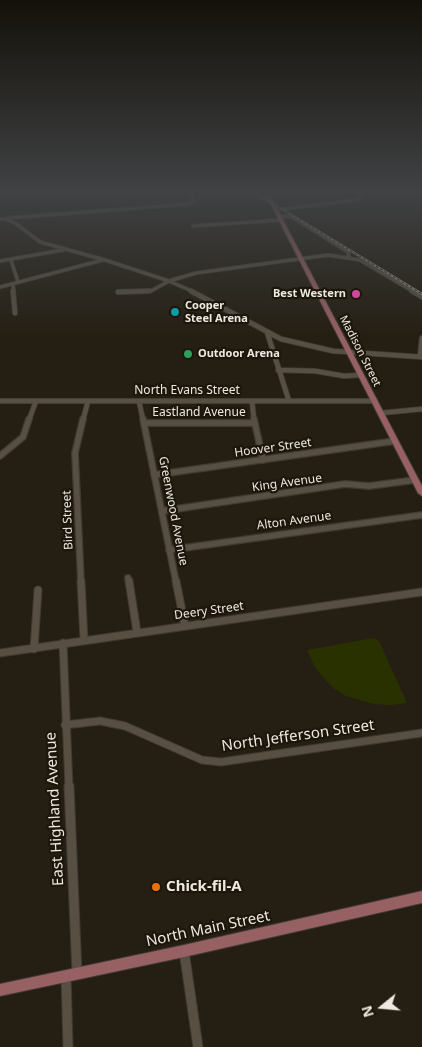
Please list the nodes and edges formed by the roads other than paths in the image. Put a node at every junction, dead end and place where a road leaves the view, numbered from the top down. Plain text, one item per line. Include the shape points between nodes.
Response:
1 (36, 240) edge
2 (292, 240) edge
3 (329, 240) edge
4 (65, 249) junction
5 (301, 257) junction
6 (349, 257) junction
7 (11, 260) junction
8 (105, 260) junction
9 (0, 261) edge
10 (169, 281) junction
11 (15, 283) junction
12 (0, 286) edge
13 (118, 292) dead end
14 (422, 297) edge
15 (15, 313) dead end
16 (267, 332) junction
17 (422, 338) edge
18 (350, 352) junction
19 (421, 356) edge
20 (278, 370) junction
21 (361, 375) junction
22 (0, 401) edge
23 (36, 401) junction
24 (88, 401) junction
25 (139, 401) junction
26 (252, 401) junction
27 (289, 401) junction
28 (375, 401) junction
29 (422, 410) edge
30 (381, 413) junction
31 (144, 423) junction
32 (254, 423) junction
33 (395, 441) junction
34 (0, 456) edge
35 (263, 460) junction
36 (154, 475) junction
37 (415, 480) junction
38 (422, 494) edge
39 (162, 511) junction
40 (422, 515) edge
41 (168, 550) junction
42 (128, 578) dead end
43 (38, 590) dead end
44 (422, 592) edge
45 (185, 626) junction
46 (136, 632) junction
47 (84, 640) junction
48 (63, 643) junction
49 (34, 648) junction
50 (0, 653) edge
51 (65, 725) junction
52 (422, 733) edge
53 (422, 897) edge
54 (184, 951) junction
55 (72, 974) junction
56 (0, 990) edge
57 (68, 1047) edge
58 (198, 1047) edge

1 - 4 street
2 - 5 main road, Madison Street
3 - 6 street via 348,252
4 - 7 street
4 - 8 street
5 - 6 street
5 - 10 street
5 - 18 main road, Madison Street
6 - 14 street via 367,263
7 - 9 street
7 - 11 street
8 - 10 street
8 - 11 street
10 - 13 street via 151,291
10 - 16 street via 211,300
11 - 12 street
11 - 15 street
16 - 18 street via 321,349
16 - 20 street
17 - 19 street
18 - 19 street
18 - 21 main road, Madison Street
20 - 21 street
20 - 27 street
21 - 28 main road, Madison Street
22 - 23 street, North Evans Street
23 - 24 street, North Evans Street
23 - 34 street via 23,437
24 - 25 street, North Evans Street
24 - 47 street, Bird Street via 75,453
25 - 26 street, North Evans Street
25 - 31 street, Greenwood Avenue
26 - 27 street, North Evans Street
26 - 32 street
27 - 28 street, North Evans Street
28 - 30 main road, Madison Street
29 - 30 street
30 - 33 main road, Madison Street
31 - 32 street, Eastland Avenue
31 - 36 street, Greenwood Avenue
32 - 35 street
33 - 35 street, Hoover Street
33 - 37 main road, Madison Street
35 - 36 street, Hoover Street
36 - 39 street, Greenwood Avenue
37 - 38 main road, Madison Street
37 - 39 street, King Avenue via 369,486 346,484
39 - 41 street, Greenwood Avenue
40 - 41 street, Alton Avenue
41 - 45 street, Greenwood Avenue
42 - 46 street
43 - 49 street
44 - 45 street, Deery Street
45 - 46 street, Deery Street
46 - 47 street, Deery Street
47 - 48 street, Deery Street
48 - 49 street, Deery Street
48 - 51 street, East Highland Avenue
49 - 50 street, Deery Street
51 - 52 street, North Jefferson Street via 100,722 125,726 202,760 221,762
51 - 55 street, East Highland Avenue
53 - 54 main road, North Main Street
54 - 55 main road, North Main Street
54 - 58 street
55 - 56 main road, North Main Street
55 - 57 street, East Highland Avenue

